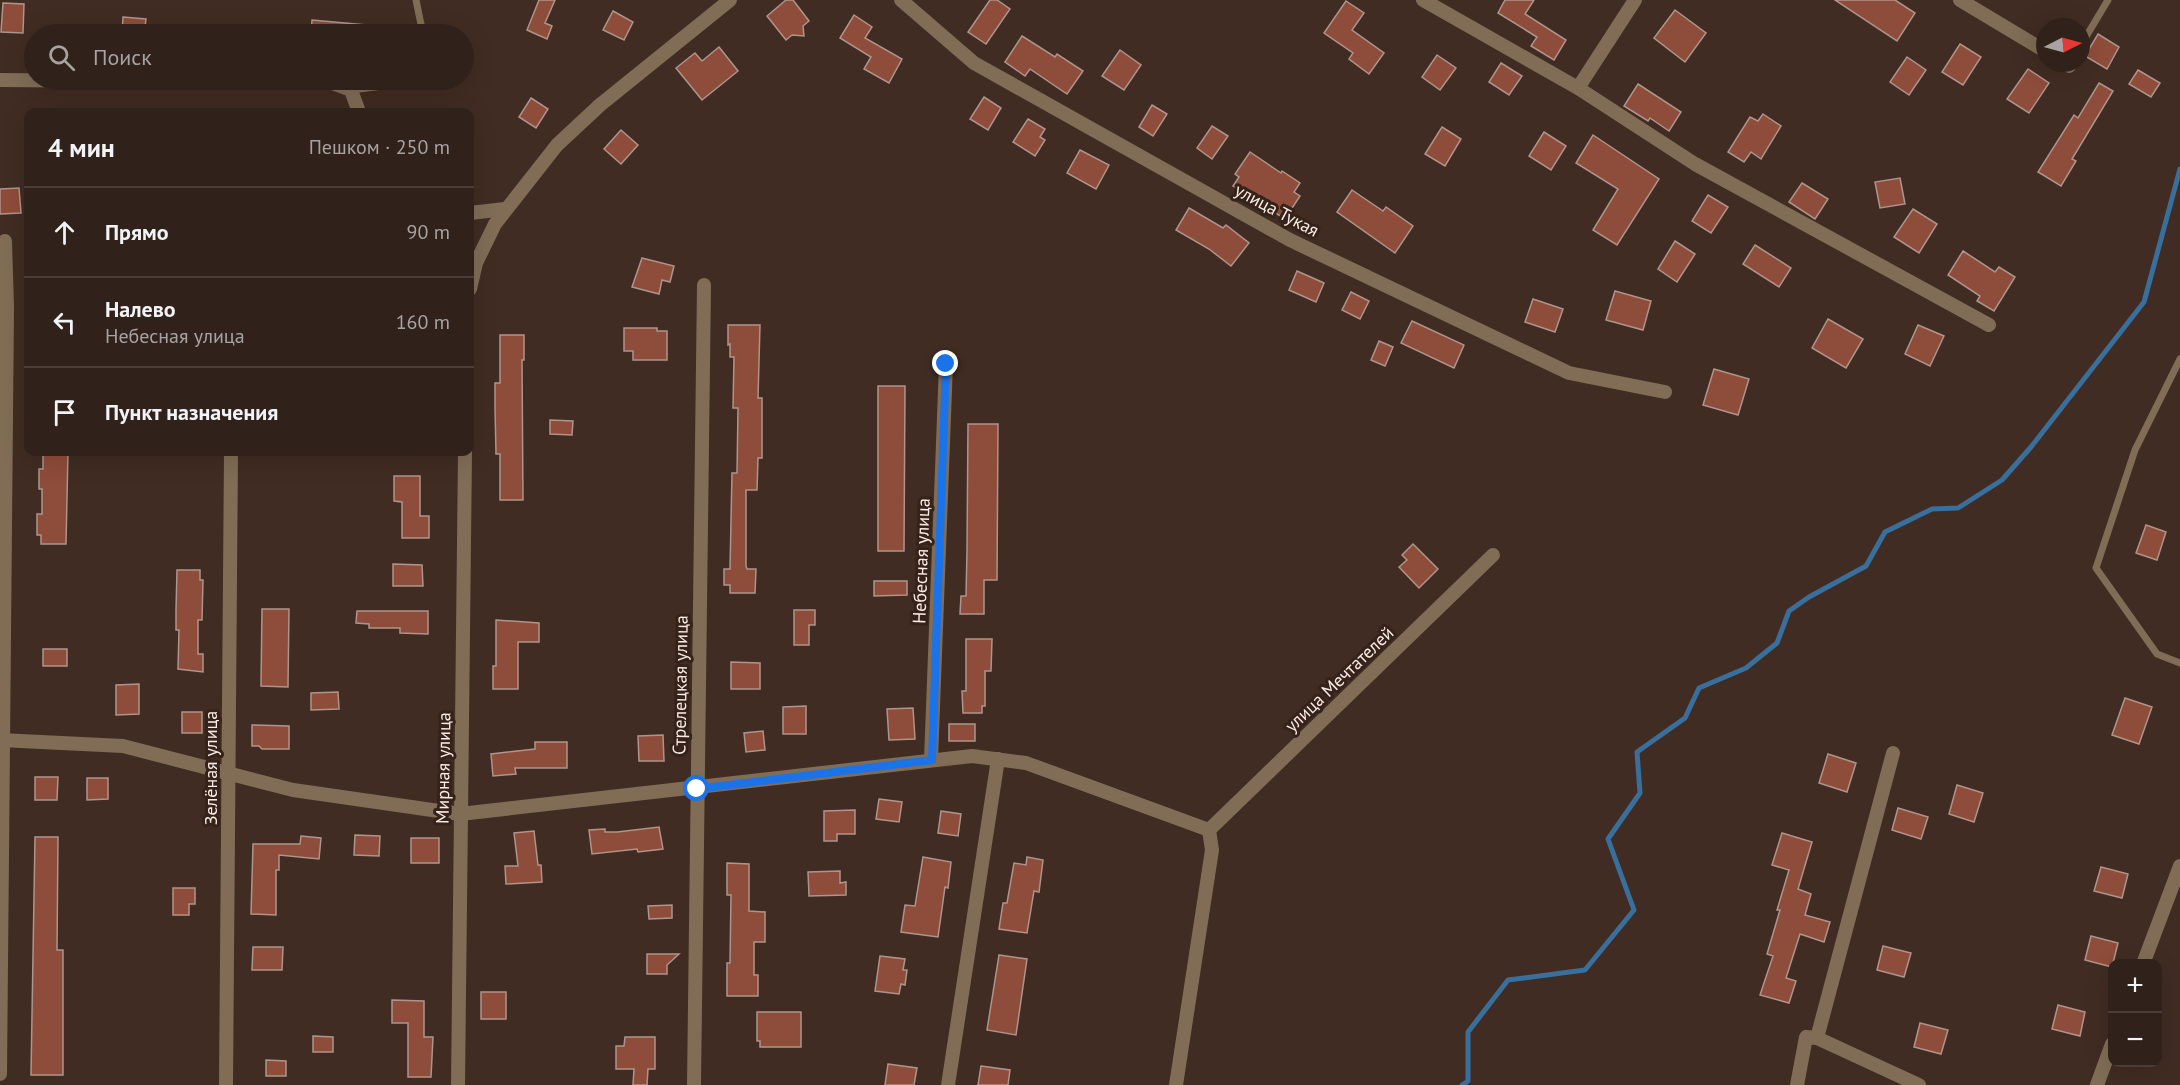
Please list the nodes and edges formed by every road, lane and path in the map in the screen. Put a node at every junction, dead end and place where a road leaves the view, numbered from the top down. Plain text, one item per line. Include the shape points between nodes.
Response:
1 (416, 0) edge
2 (730, 0) edge
3 (901, 0) edge
4 (1423, 0) edge
5 (1635, 0) edge
6 (1960, 0) edge
7 (2108, 0) edge
8 (421, 24) edge
9 (2090, 30) edge
10 (2036, 46) edge
11 (0, 80) edge
12 (24, 80) edge
13 (1578, 88) junction
14 (351, 90) edge
15 (358, 108) edge
16 (505, 209) junction
17 (474, 213) edge
18 (6, 241) dead end
19 (474, 272) edge
20 (704, 285) dead end
21 (1989, 325) dead end
22 (2180, 359) edge
23 (946, 364) dead end
24 (1665, 392) dead end
25 (231, 456) edge
26 (465, 456) edge
27 (1493, 555) dead end
28 (2180, 663) edge
29 (2, 740) edge
30 (1893, 753) dead end
31 (998, 759) junction
32 (932, 760) junction
33 (228, 774) junction
34 (697, 789) junction
35 (460, 814) junction
36 (1209, 830) junction
37 (2180, 866) edge
38 (2145, 959) edge
39 (1817, 1038) junction
40 (2108, 1055) edge
41 (0, 1074) edge
42 (226, 1085) edge
43 (458, 1085) edge
44 (694, 1085) edge
45 (948, 1085) edge
46 (1176, 1085) edge
47 (1797, 1085) edge
48 (1919, 1085) edge
49 (2097, 1085) edge

1 - 8 lane
2 - 16 street via 600,105 557,145
3 - 24 street, улица Тукая via 974,63 1290,240 1569,373
4 - 13 street
5 - 13 street
6 - 10 street
7 - 9 lane
11 - 12 street
13 - 21 street via 1695,164
14 - 15 street
16 - 17 street
16 - 19 street
18 - 29 street
20 - 34 street, Стрелецкая улица
22 - 28 lane via 2135,450 2096,568 2157,654
23 - 32 street, Небесная улица
25 - 33 street, Зелёная улица
26 - 35 street, Мирная улица
27 - 36 street, улица Мечтателей
29 - 33 street via 123,746
29 - 41 street
30 - 39 street
31 - 32 street via 972,756
31 - 36 street via 1026,763
31 - 45 street
32 - 34 street
33 - 35 street via 293,790
33 - 42 street, Зелёная улица
34 - 35 street
34 - 44 street, Стрелецкая улица
35 - 43 street, Мирная улица
36 - 46 street via 1212,850
37 - 38 street
39 - 47 street via 1806,1037
39 - 48 street
40 - 49 street

